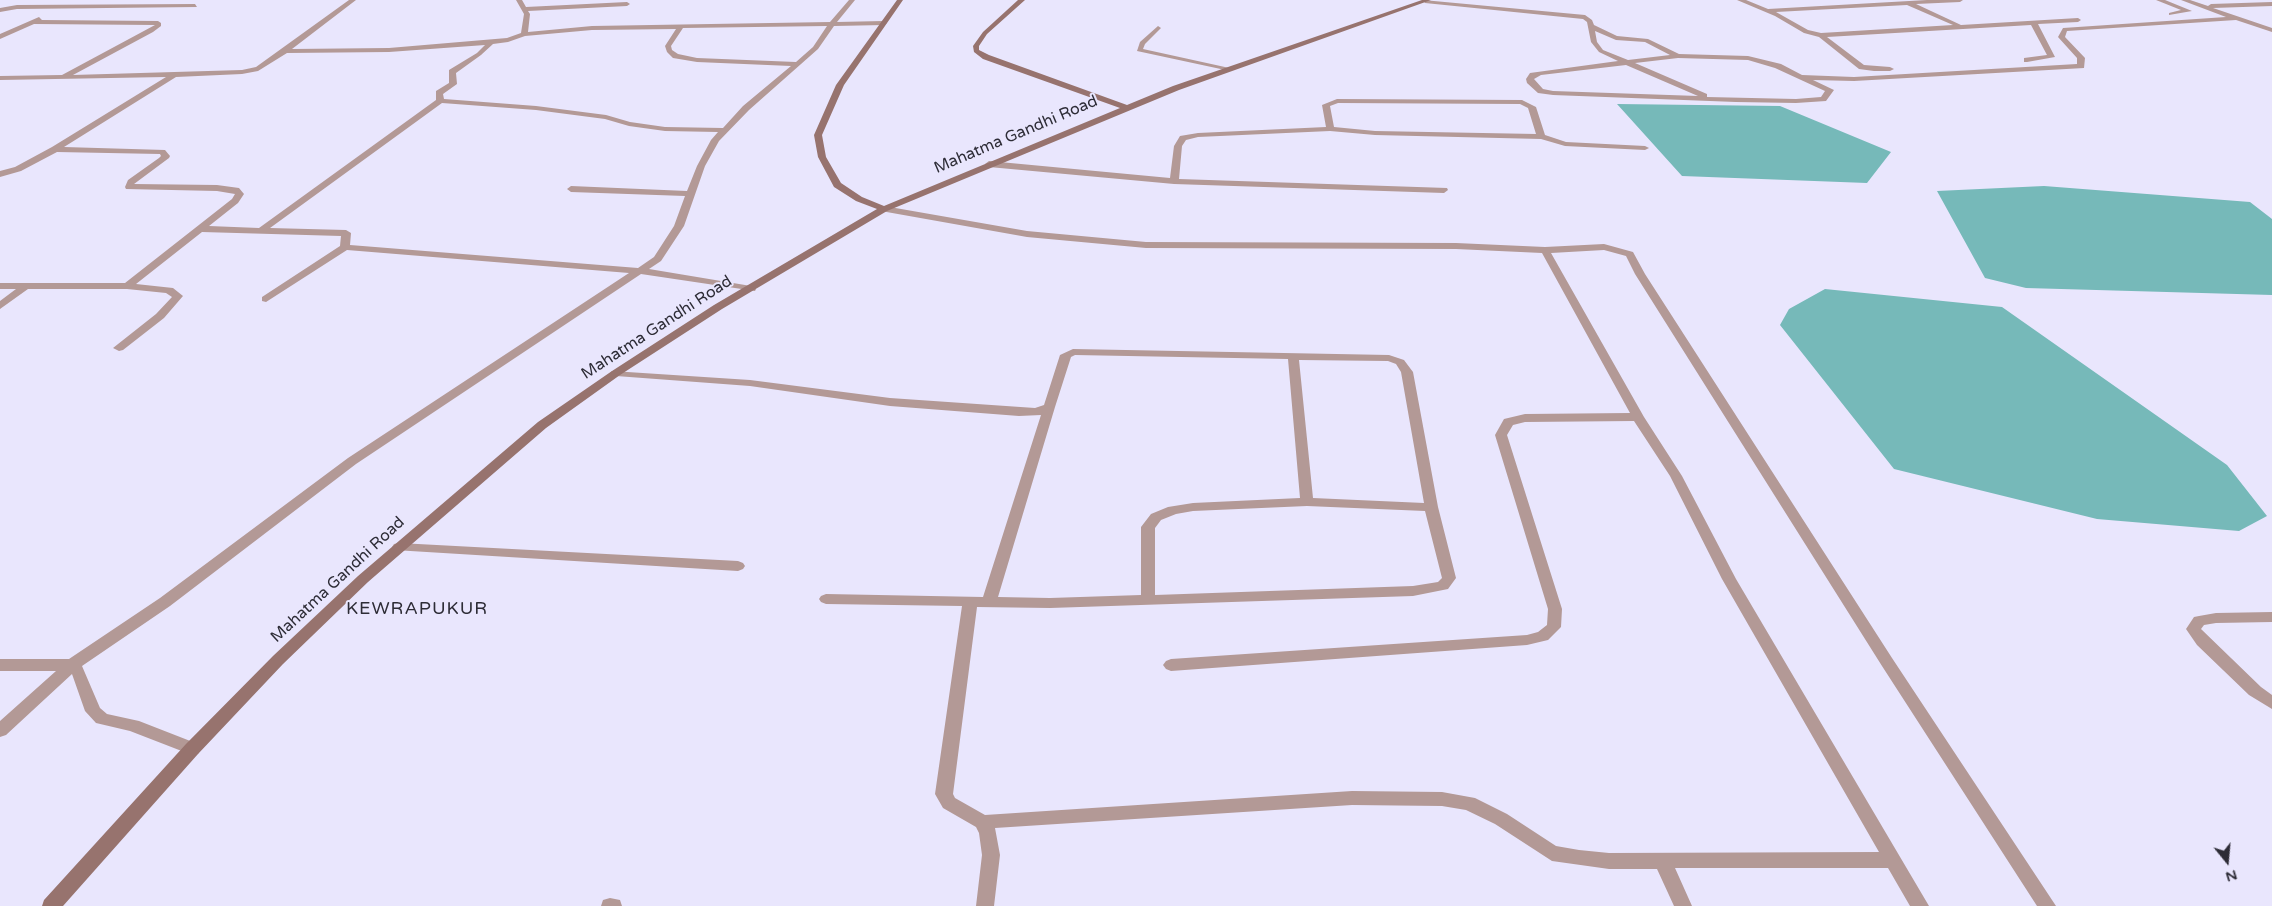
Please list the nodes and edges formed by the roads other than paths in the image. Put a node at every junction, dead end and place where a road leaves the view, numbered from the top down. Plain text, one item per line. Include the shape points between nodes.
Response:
1 (82, 0) edge
2 (353, 0) edge
3 (519, 0) edge
4 (852, 0) edge
5 (900, 0) edge
6 (1022, 0) edge
7 (1427, 0) edge
8 (1740, 0) edge
9 (1960, 0) edge
10 (2159, 0) edge
11 (2184, 0) edge
12 (1904, 1) edge
13 (627, 4) dead end
14 (2272, 4) edge
15 (195, 6) dead end
16 (2201, 6) junction
17 (64, 8) junction
18 (524, 9) junction
19 (0, 10) edge
20 (1767, 11) junction
21 (2166, 14) dead end
22 (2236, 18) junction
23 (2090, 19) dead end
24 (32, 22) junction
25 (837, 22) junction
26 (2033, 22) junction
27 (884, 23) junction
28 (681, 26) junction
29 (1591, 26) junction
30 (1962, 26) junction
31 (0, 27) edge
32 (20, 27) junction
33 (1158, 28) dead end
34 (2272, 30) edge
35 (524, 34) junction
36 (1821, 35) junction
37 (0, 37) edge
38 (491, 42) junction
39 (1830, 42) junction
40 (285, 51) junction
41 (1678, 56) junction
42 (1627, 63) junction
43 (797, 64) junction
44 (1230, 69) junction
45 (174, 76) junction
46 (1801, 77) junction
47 (0, 78) edge
48 (63, 78) junction
49 (1712, 99) junction
50 (440, 101) junction
51 (1127, 108) junction
52 (1330, 129) junction
53 (724, 130) junction
54 (1541, 136) junction
55 (55, 148) junction
56 (1645, 148) dead end
57 (989, 164) junction
58 (0, 174) edge
59 (1174, 181) junction
60 (571, 189) dead end
61 (1444, 190) dead end
62 (691, 194) junction
63 (884, 209) junction
64 (199, 229) junction
65 (263, 229) junction
66 (345, 247) junction
67 (1546, 250) junction
68 (644, 272) junction
69 (0, 286) edge
70 (26, 286) junction
71 (127, 286) junction
72 (751, 289) junction
73 (266, 298) dead end
74 (0, 306) edge
75 (119, 348) dead end
76 (1293, 356) junction
77 (616, 373) junction
78 (1049, 407) junction
79 (1638, 417) junction
80 (1307, 502) junction
81 (1431, 507) junction
82 (399, 547) junction
83 (738, 566) dead end
84 (1148, 598) junction
85 (826, 599) dead end
86 (970, 602) junction
87 (989, 602) junction
88 (2272, 617) edge
89 (0, 665) edge
90 (1171, 665) dead end
91 (75, 668) junction
92 (2272, 703) edge
93 (0, 731) edge
94 (192, 749) junction
95 (983, 822) junction
96 (1892, 860) junction
97 (1663, 861) junction
98 (51, 906) edge
99 (985, 906) edge
100 (1683, 906) edge
101 (1920, 906) edge
102 (2047, 906) edge

1 - 17 street
2 - 40 street
3 - 18 street
4 - 25 street
5 - 27 main road
6 - 51 main road via 985,33 976,51
7 - 29 street via 1581,16 1588,18
7 - 44 main road, Mahatma Gandhi Road
8 - 20 street
9 - 12 street
10 - 21 street via 2188,12
11 - 16 street
12 - 20 street
12 - 30 street
13 - 18 street
14 - 16 street
15 - 17 street
16 - 22 street
17 - 19 street
17 - 24 street
18 - 35 street via 527,14
20 - 36 street via 1806,32
22 - 34 street
22 - 46 street via 2065,29 2062,37 2080,58 2081,66 1854,79
23 - 26 street
24 - 32 street
24 - 48 street via 158,23 151,31
25 - 27 street
25 - 28 street
25 - 43 street via 820,44
26 - 30 street
26 - 39 street via 2051,57 1874,69 1859,65
27 - 63 main road via 840,84 818,135 822,157 837,185
28 - 35 street via 592,28
28 - 43 street via 668,46 676,56 697,60
29 - 41 street via 1616,38 1646,40
29 - 42 street via 1594,42 1601,51
30 - 36 street
30 - 39 street via 1953,34 1946,35
31 - 32 street
32 - 37 street
33 - 44 street via 1139,50
35 - 38 street
36 - 39 street
38 - 40 street via 389,50
38 - 50 street via 452,72 454,84 439,93
40 - 45 street via 252,70
41 - 42 street
41 - 46 street via 1748,58 1778,66
42 - 49 street
42 - 49 street via 1541,73 1530,79 1540,91 1553,93
43 - 53 street
44 - 51 main road, Mahatma Gandhi Road
45 - 48 street
45 - 55 street
46 - 49 street via 1830,90 1823,99
47 - 48 street
50 - 53 street via 536,108 665,129
50 - 65 street
51 - 57 main road, Mahatma Gandhi Road
52 - 54 street via 1375,133
52 - 54 street via 1326,105 1337,101 1512,101 1532,107
52 - 59 street via 1188,136 1178,146
53 - 62 street via 710,148
54 - 56 street via 1565,144
55 - 58 street via 18,169
55 - 64 street via 162,152 166,156 131,182 129,187 236,190 240,194
57 - 59 street
57 - 63 main road, Mahatma Gandhi Road
59 - 61 street
60 - 62 street
62 - 68 street via 679,226 658,258
63 - 67 street via 1027,234 1146,245 1456,246
63 - 72 main road, Mahatma Gandhi Road
64 - 65 street
64 - 71 street
65 - 66 street via 346,233
66 - 68 street
66 - 73 street
67 - 79 street
67 - 102 street via 1604,247 1630,254 1887,662
68 - 72 street
68 - 91 street via 352,461
69 - 70 street
70 - 71 street
70 - 74 street
71 - 75 street via 168,290 178,296 160,316
72 - 77 main road, Mahatma Gandhi Road
76 - 78 street via 1073,352 1066,355
76 - 80 street
76 - 81 street via 1389,358 1400,362 1408,372
77 - 78 street via 750,383 890,402 1010,412 1038,412
77 - 82 main road, Mahatma Gandhi Road via 542,425
78 - 87 street
79 - 90 street via 1525,418 1508,422 1501,435 1555,609 1554,627 1543,636 1527,640
79 - 96 street via 1676,476 1729,579
80 - 81 street
80 - 84 street via 1193,506 1156,517 1148,527
81 - 84 street via 1449,578 1443,586 1413,591
82 - 83 street
82 - 94 main road, Mahatma Gandhi Road via 285,653
84 - 87 street via 1050,603
85 - 86 street
86 - 87 street
86 - 95 street via 944,794 949,804
88 - 92 street via 2216,618 2199,621 2193,629 2255,691
89 - 91 street
91 - 93 street
91 - 94 street via 93,711 102,719 133,725
94 - 98 main road, Mahatma Gandhi Road
95 - 97 street via 1352,798 1442,799 1477,807 1552,852 1609,861
95 - 99 street via 991,855
96 - 97 street
96 - 101 street
97 - 100 street

